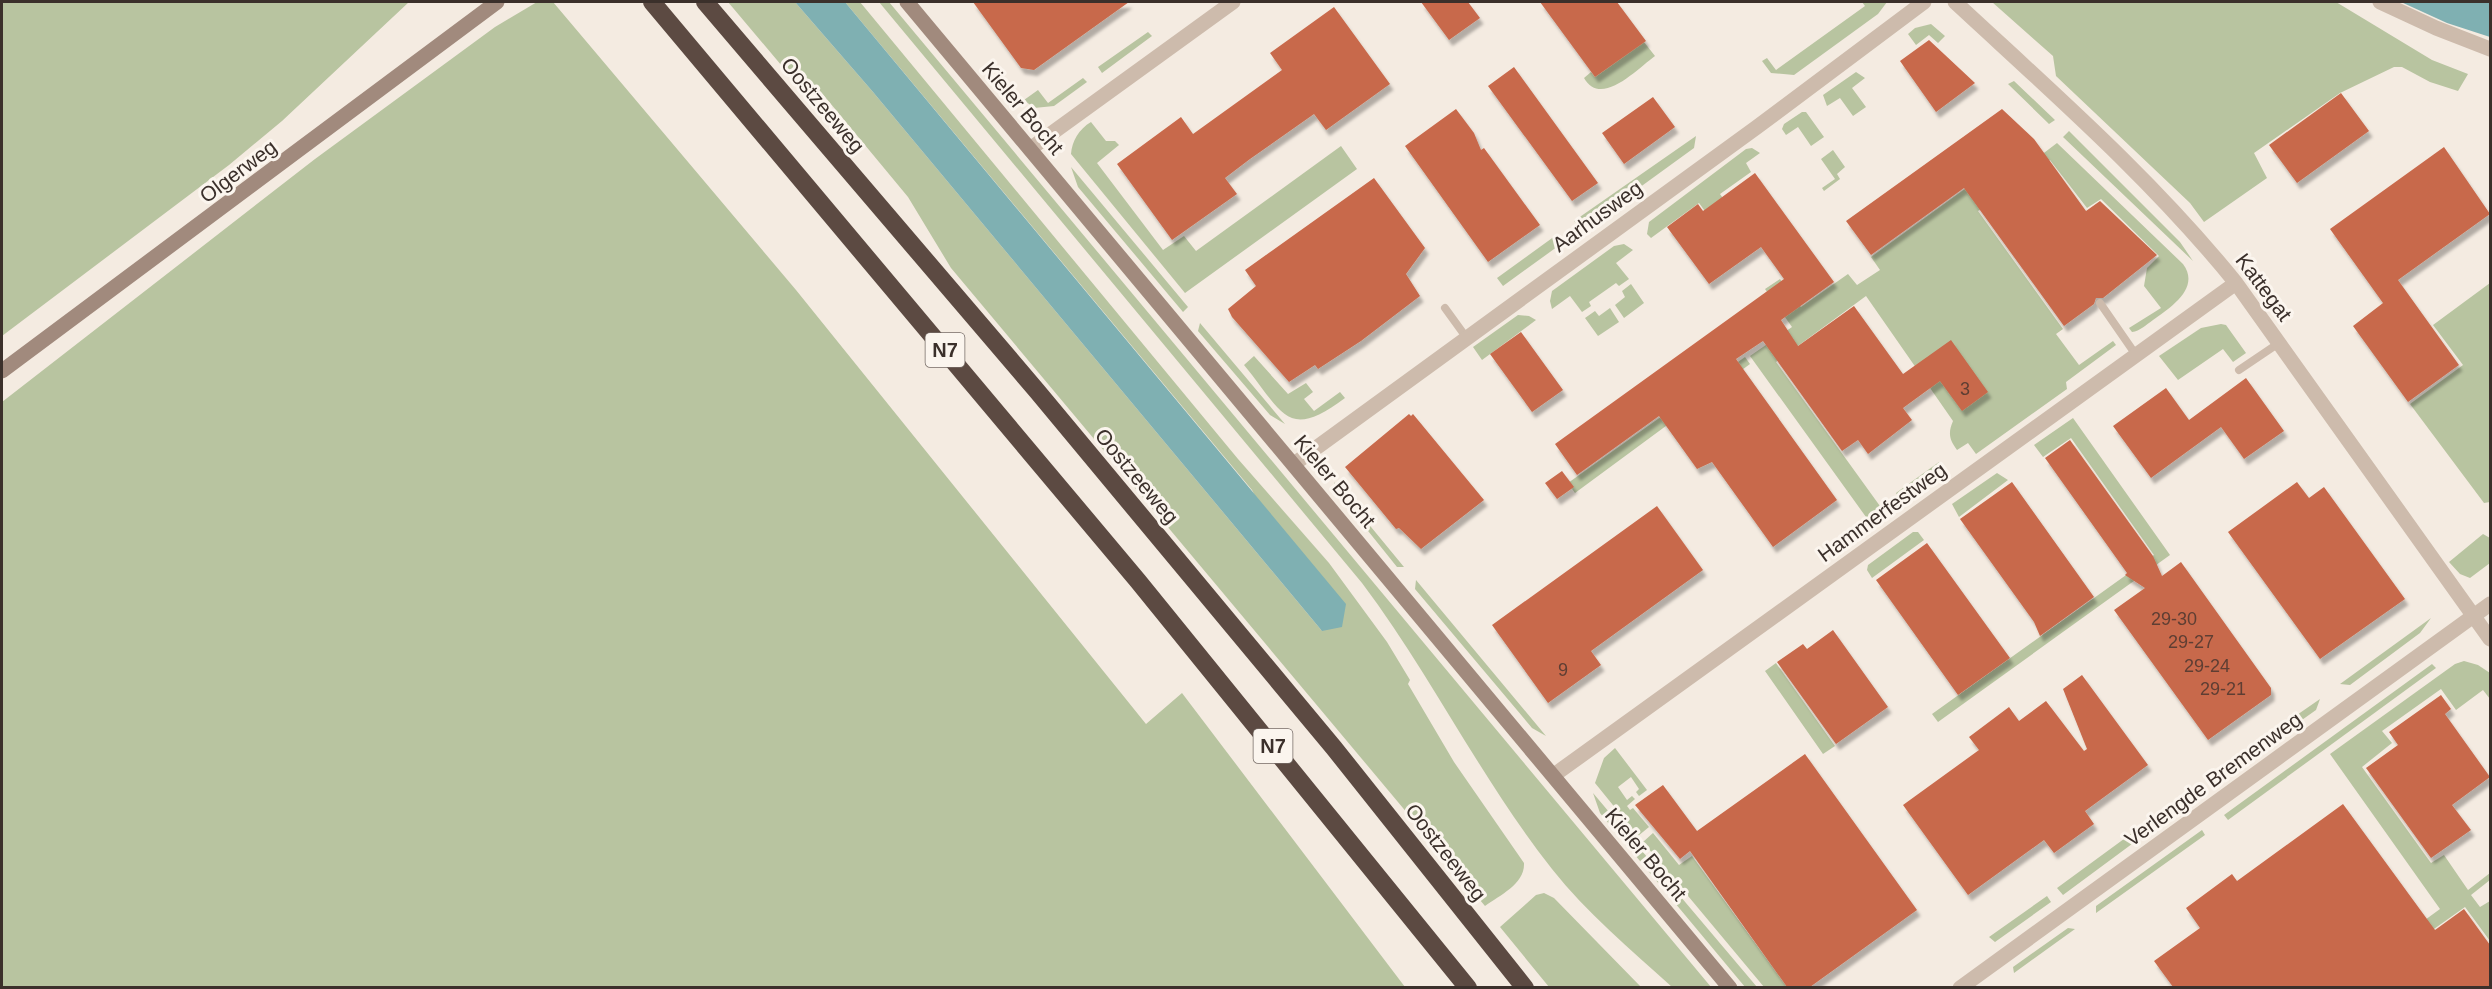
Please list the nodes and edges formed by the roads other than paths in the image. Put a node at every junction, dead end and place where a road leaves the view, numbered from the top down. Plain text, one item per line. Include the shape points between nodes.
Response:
1 (498, 2) edge
2 (652, 2) edge
3 (705, 2) edge
4 (907, 2) edge
5 (1233, 2) edge
6 (1924, 2) edge
7 (1954, 2) edge
8 (2380, 2) edge
9 (2490, 49) edge
10 (1030, 149) junction
11 (2235, 282) junction
12 (2100, 303) dead end
13 (1445, 308) dead end
14 (1466, 337) junction
15 (2279, 343) junction
16 (2136, 355) junction
17 (2239, 370) dead end
18 (2, 371) edge
19 (1294, 464) junction
20 (2490, 603) edge
21 (2473, 616) junction
22 (2490, 639) edge
23 (1554, 775) junction
24 (1408, 912) junction
25 (1451, 987) edge
26 (1468, 987) edge
27 (1525, 987) edge
28 (1730, 987) edge
29 (1960, 987) edge

1 - 18 street, Olgerweg
2 - 24 highway, N7 via 1138,581
3 - 27 highway, Oostzeeweg / N7 via 1311,720
4 - 10 street, Kieler Bocht
5 - 10 street
6 - 14 street, Aarhusweg
7 - 11 street, Kattegat via 2146,181 2191,227
8 - 9 street
10 - 19 street, Kieler Bocht
11 - 15 street, Kattegat
11 - 16 street, Hammerfestweg
12 - 16 lane
13 - 14 lane
14 - 19 street, Aarhusweg
15 - 17 lane
15 - 21 street, Kattegat
16 - 23 street, Hammerfestweg
19 - 23 street, Kieler Bocht
20 - 21 street, Verlengde Bremenweg
21 - 22 street, Kattegat
21 - 29 street, Verlengde Bremenweg
23 - 28 street, Kieler Bocht
24 - 25 highway, N7
24 - 26 highway, N7

